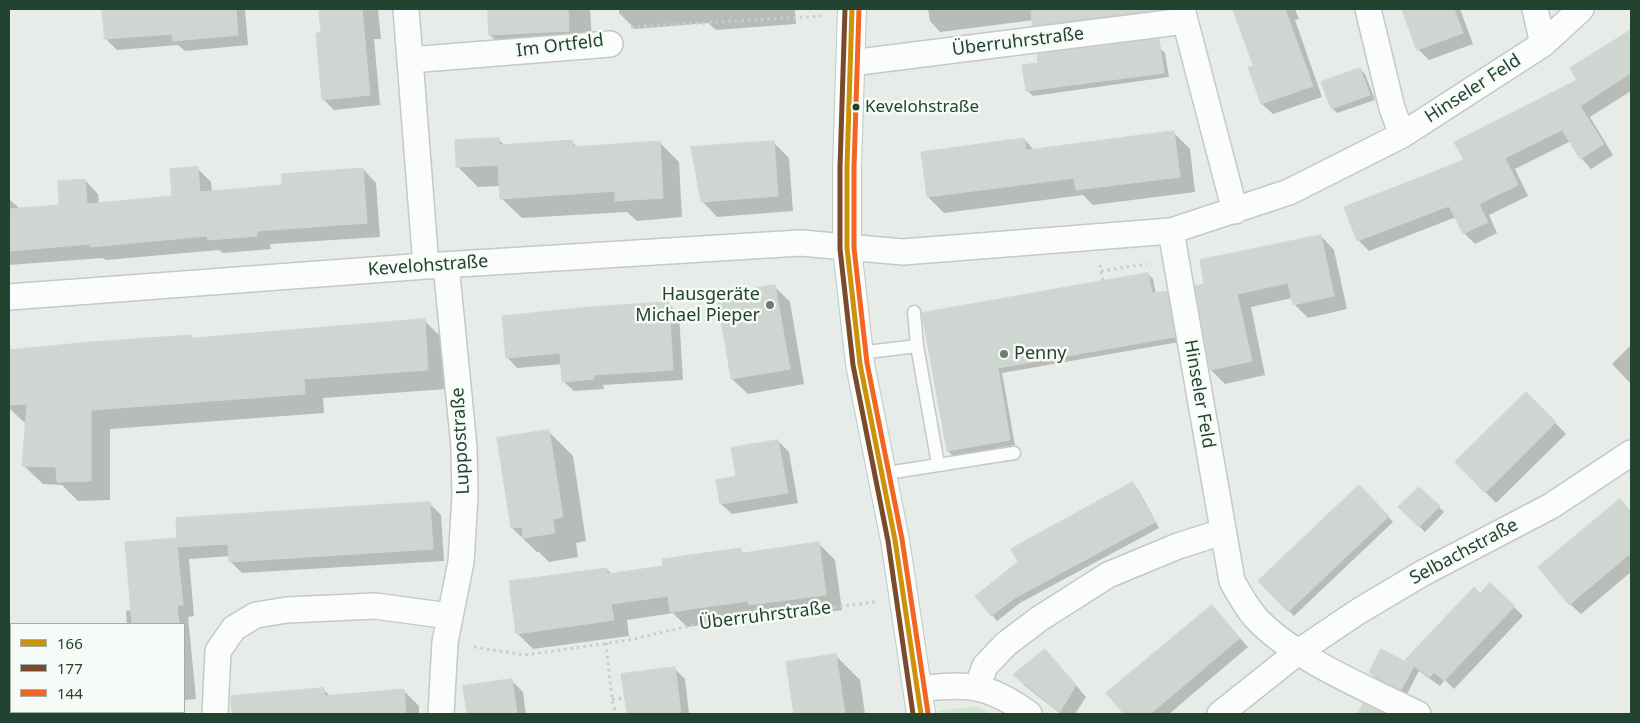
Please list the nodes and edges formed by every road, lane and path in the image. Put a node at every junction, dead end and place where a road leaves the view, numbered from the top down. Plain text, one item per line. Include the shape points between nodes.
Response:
1 (406, 9) edge
2 (1368, 9) edge
3 (1535, 9) edge
4 (1581, 9) edge
5 (852, 11) edge
6 (1183, 15) edge
7 (610, 44) joint
8 (1543, 44) junction
9 (410, 60) junction
10 (851, 63) junction
11 (1402, 135) junction
12 (1235, 211) junction
13 (1171, 231) junction
14 (847, 248) junction
15 (1154, 263) dead end
16 (436, 265) junction
17 (1101, 271) dead end
18 (9, 297) edge
19 (914, 312) dead end
20 (917, 346) junction
21 (860, 353) junction
22 (1014, 453) dead end
23 (1631, 453) edge
24 (938, 464) junction
25 (881, 474) junction
26 (1222, 532) junction
27 (903, 598) junction
28 (449, 616) junction
29 (444, 642) junction
30 (606, 643) junction
31 (1298, 652) junction
32 (977, 688) junction
33 (625, 698) dead end
34 (612, 700) junction
35 (919, 702) edge
36 (216, 714) edge
37 (441, 714) edge
38 (616, 714) edge
39 (1029, 714) edge
40 (1220, 714) edge
41 (1418, 714) edge

1 - 9 street
2 - 11 street via 1392,108
3 - 8 street
4 - 8 street, Hinseler Feld
5 - 7 path, Im Ortfeld via 617,28
5 - 10 main road
6 - 10 street, Überruhrstraße
6 - 12 street
7 - 9 street, Im Ortfeld
8 - 11 street, Hinseler Feld
9 - 16 street
10 - 14 main road
11 - 12 street, Hinseler Feld via 1289,192
12 - 13 street, Hinseler Feld
13 - 14 street, Hinseler Feld via 903,252
13 - 26 street, Hinseler Feld
14 - 16 street, Kevelohstraße via 800,243
14 - 21 main road
15 - 17 path
16 - 18 street, Kevelohstraße
16 - 28 street, Luppostraße via 464,447 461,562
19 - 20 lane
20 - 21 lane
20 - 24 lane
21 - 25 main road
22 - 24 lane
23 - 31 street, Selbachstraße via 1551,506 1423,573
24 - 25 lane
25 - 27 main road
26 - 31 street, Hinseler Feld via 1232,581 1242,601 1279,639
26 - 32 street via 1108,575 1006,644 985,666
27 - 30 path, Überruhrstraße via 694,625
27 - 35 main road
28 - 29 street, Luppostraße
28 - 36 street via 375,606 287,610 256,615 234,628 218,651
29 - 30 path, Überruhrstraße via 525,655
29 - 37 street, Luppostraße
30 - 34 path
31 - 40 street, Selbachstraße
31 - 41 street
32 - 35 street via 951,685
32 - 39 street via 993,692
33 - 34 path
34 - 38 path

